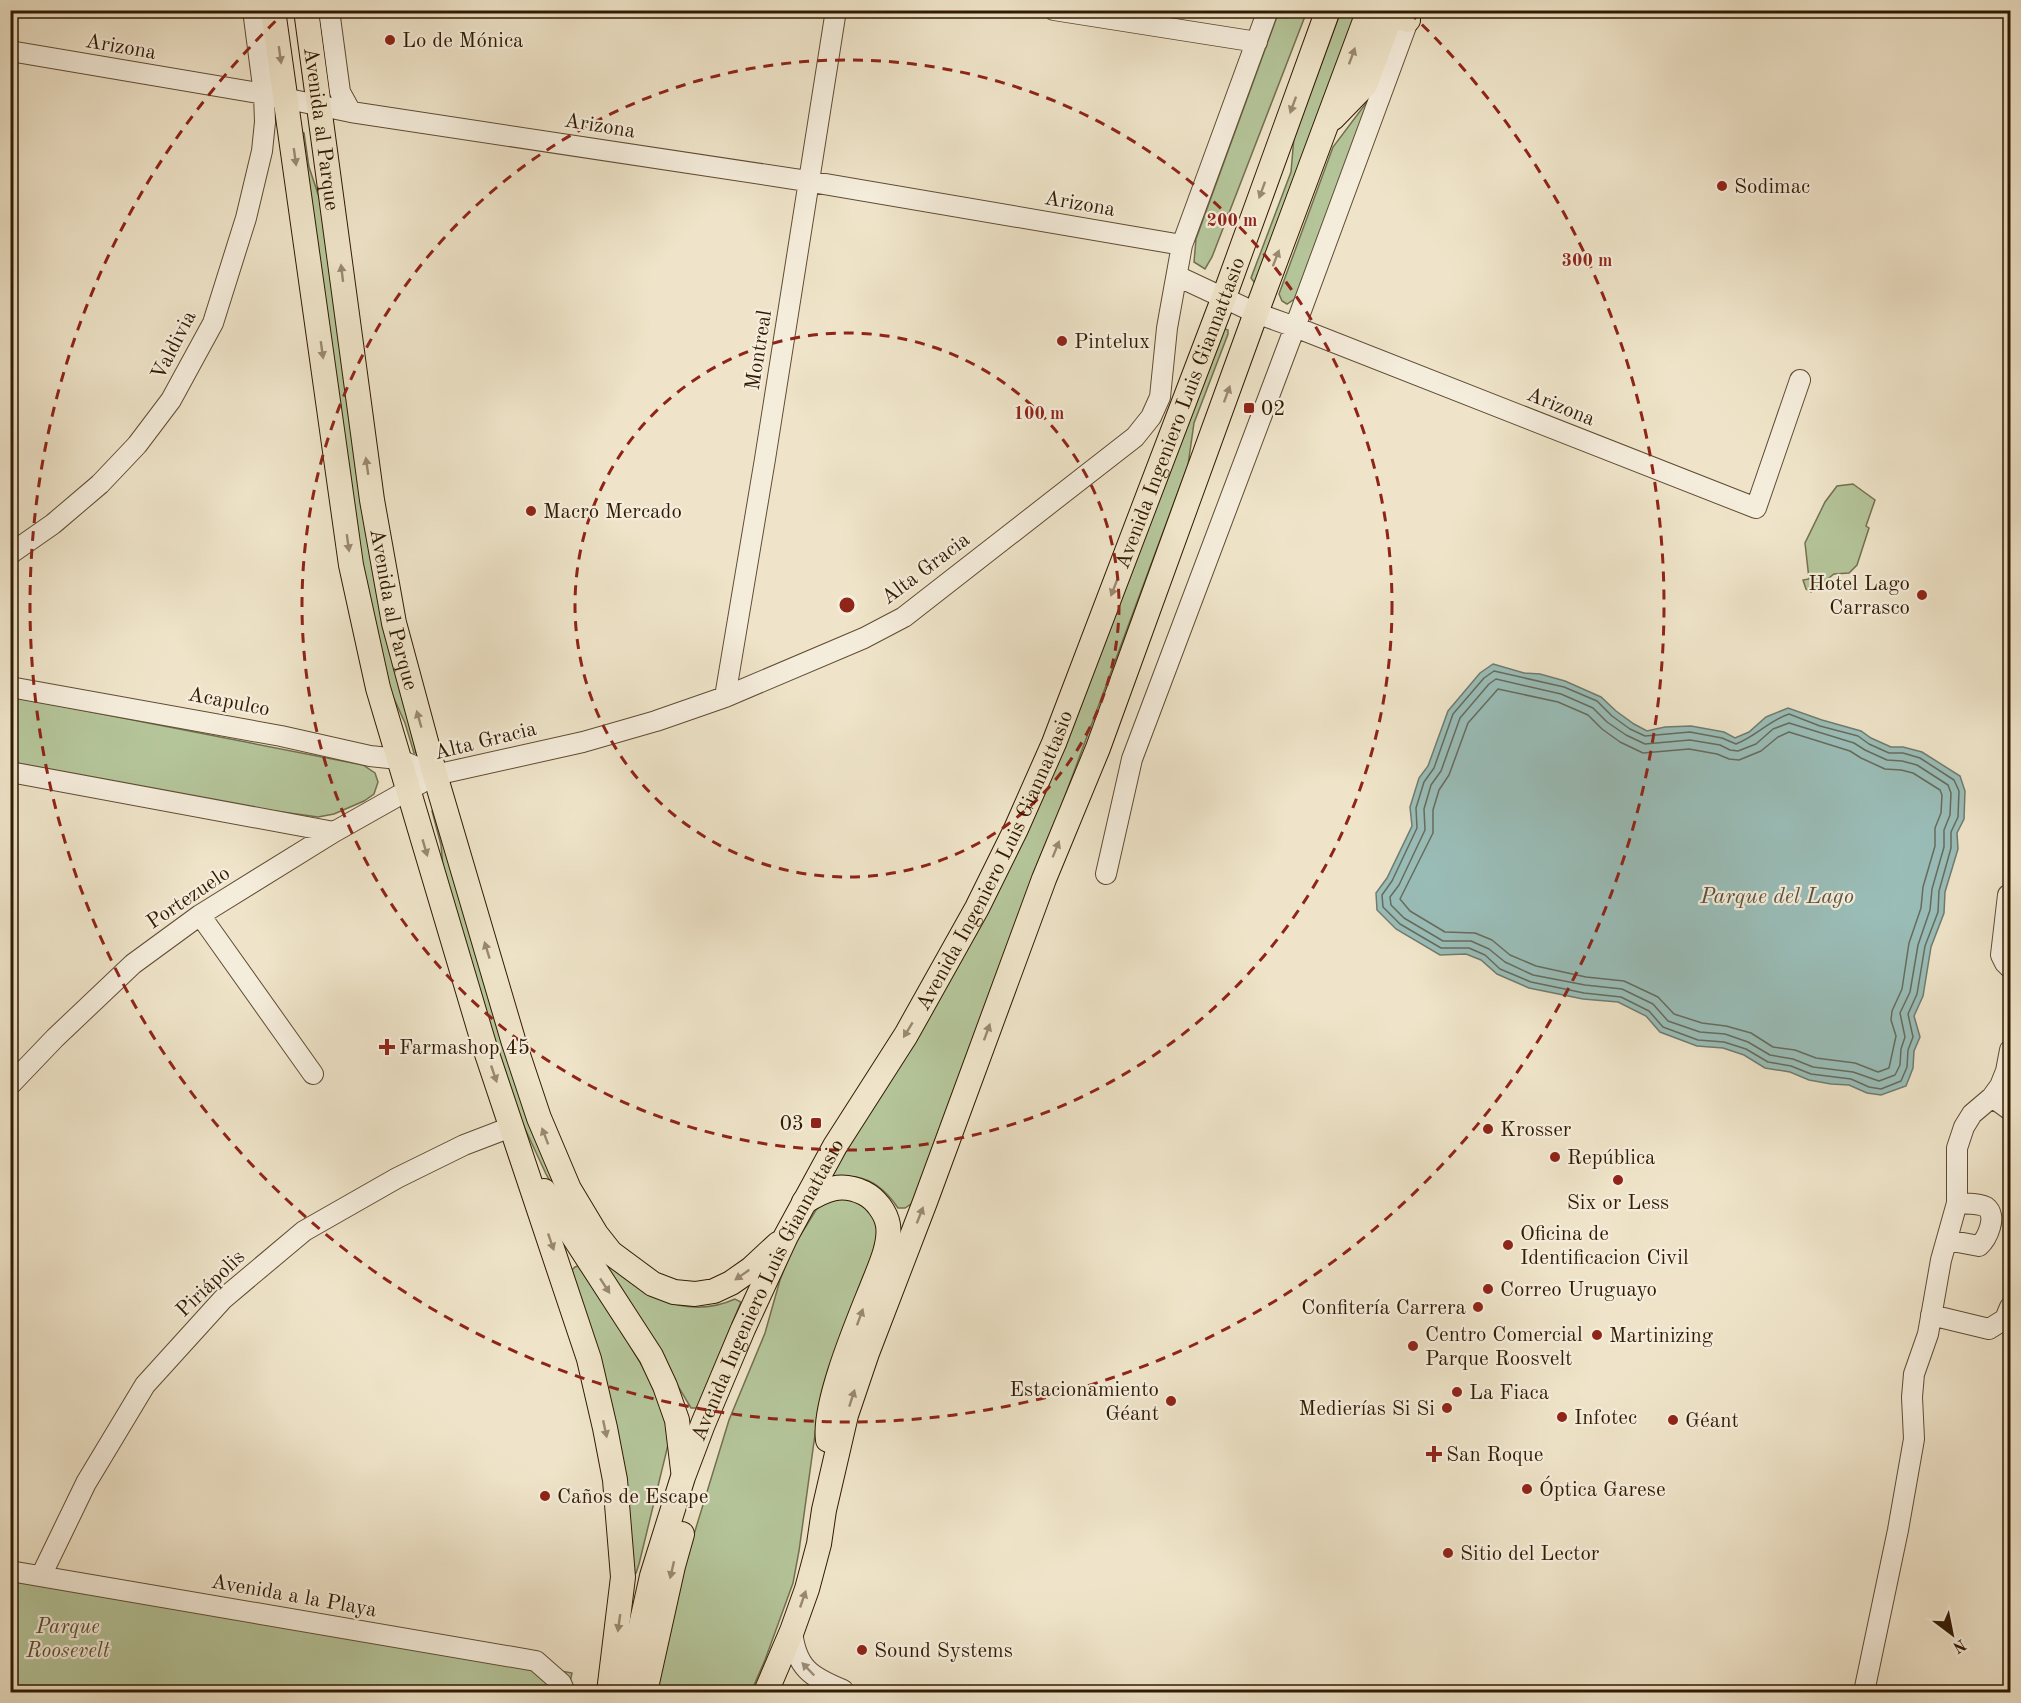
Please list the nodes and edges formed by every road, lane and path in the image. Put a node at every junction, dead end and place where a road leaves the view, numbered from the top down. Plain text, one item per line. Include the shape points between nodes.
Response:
1 (253, 10) edge
2 (273, 10) edge
3 (306, 10) edge
4 (329, 10) edge
5 (836, 10) edge
6 (1054, 10) edge
7 (1268, 10) edge
8 (1328, 10) edge
9 (1369, 10) edge
10 (1410, 15) edge
11 (1257, 42) junction
12 (10, 51) edge
13 (275, 97) junction
14 (320, 106) junction
15 (351, 112) junction
16 (1327, 124) junction
17 (807, 181) junction
18 (1182, 245) junction
19 (1177, 276) junction
20 (1224, 297) junction
21 (1256, 313) junction
22 (1295, 327) junction
23 (1800, 380) dead end
24 (10, 554) edge
25 (10, 687) edge
26 (725, 697) junction
27 (399, 759) junction
28 (10, 772) edge
29 (421, 784) junction
30 (334, 832) junction
31 (1106, 874) dead end
32 (2008, 895) dead end
33 (200, 915) junction
34 (2010, 968) edge
35 (2010, 1050) edge
36 (313, 1074) dead end
37 (10, 1085) edge
38 (1992, 1097) junction
39 (2010, 1110) edge
40 (512, 1127) junction
41 (804, 1202) junction
42 (1957, 1203) junction
43 (786, 1236) junction
44 (1947, 1240) junction
45 (768, 1276) junction
46 (2010, 1307) edge
47 (1931, 1315) junction
48 (833, 1475) junction
49 (683, 1477) junction
50 (683, 1530) junction
51 (10, 1571) edge
52 (41, 1576) junction
53 (792, 1631) junction
54 (563, 1688) edge
55 (850, 1691) edge
56 (609, 1692) edge
57 (626, 1692) edge
58 (645, 1692) edge
59 (766, 1692) edge
60 (808, 1692) edge
61 (1864, 1692) edge

1 - 13 street, Avenida al Parque
2 -> 13 main road, Avenida al Parque
3 - 14 main road, Avenida al Parque
4 - 15 street via 340,93
5 - 17 street, Montreal
6 - 11 street
7 - 11 street
8 -> 20 main road, Avenida Ingeniero Luis Giannattasio
16 -> 9 main road, Avenida Ingeniero Luis Giannattasio
10 - 16 main road via 1390,18 1365,85
10 - 22 street
11 - 18 street
12 - 13 street, Arizona
13 - 14 street, Arizona
13 - 24 street, Valdivia via 265,122 246,218 213,323 171,400 100,484
13 -> 27 main road, Avenida al Parque via 351,565 378,688
14 - 15 street, Arizona
29 -> 14 main road, Avenida al Parque via 372,500
15 - 17 street, Arizona
21 -> 16 main road, Avenida Ingeniero Luis Giannattasio
17 - 18 street, Arizona
17 - 26 street, Montreal
18 - 19 street
19 - 20 street, Arizona
19 - 26 street, Alta Gracia via 1160,397 1135,437 904,617
20 - 21 street, Arizona
20 -> 41 main road, Avenida Ingeniero Luis Giannattasio via 1062,723 1016,829 934,986
21 - 22 street, Arizona
48 -> 21 main road, Avenida Ingeniero Luis Giannattasio via 846,1415 867,1353 1044,879 1098,748
22 - 23 street, Arizona via 1756,508
22 - 31 street via 1132,759
25 - 27 street, Acapulco
26 - 29 street, Alta Gracia via 583,742
27 - 29 main road, Avenida al Parque
28 - 30 street
29 - 30 street, Portezuelo
29 -> 40 main road, Avenida al Parque via 457,960
43 -> 29 main road, Avenida al Parque via 731,1283 704,1292 674,1293 652,1284 611,1253 569,1189 539,1118
30 - 33 street, Portezuelo
32 - 34 street via 2001,955
33 - 36 street
33 - 37 street, Portezuelo via 133,964
35 - 38 street via 2006,1071
38 - 39 street
38 - 42 street via 1972,1114 1957,1148
40 -> 49 main road via 566,1227 651,1356 677,1420
40 - 52 street, Piriápolis via 397,1178 304,1231 223,1299 145,1385 86,1483
40 -> 56 main road via 589,1359 615,1480 623,1577
41 - 43 main road, Avenida Ingeniero Luis Giannattasio
48 -> 41 main road via 827,1436 832,1398 881,1263 888,1226 876,1203 857,1190 835,1187
42 - 44 street
42 - 44 street via 1984,1206 1988,1210 1988,1234 1978,1246
43 - 45 main road, Avenida Ingeniero Luis Giannattasio
44 - 47 street
45 - 49 main road, Avenida Ingeniero Luis Giannattasio
45 - 50 main road via 758,1332
46 - 47 street via 2005,1319 1989,1329
47 - 61 street via 1914,1374 1914,1439
53 -> 48 main road, Avenida Ingeniero Luis Giannattasio via 819,1544
49 - 50 main road
49 - 57 main road, Avenida Ingeniero Luis Giannattasio via 652,1576
50 -> 58 main road
51 - 52 street, Avenida a la Playa
52 - 54 street, Avenida a la Playa via 536,1661
55 -> 53 street via 824,1682 803,1665 797,1657
53 - 59 main road, Avenida Ingeniero Luis Giannattasio
55 - 60 street

